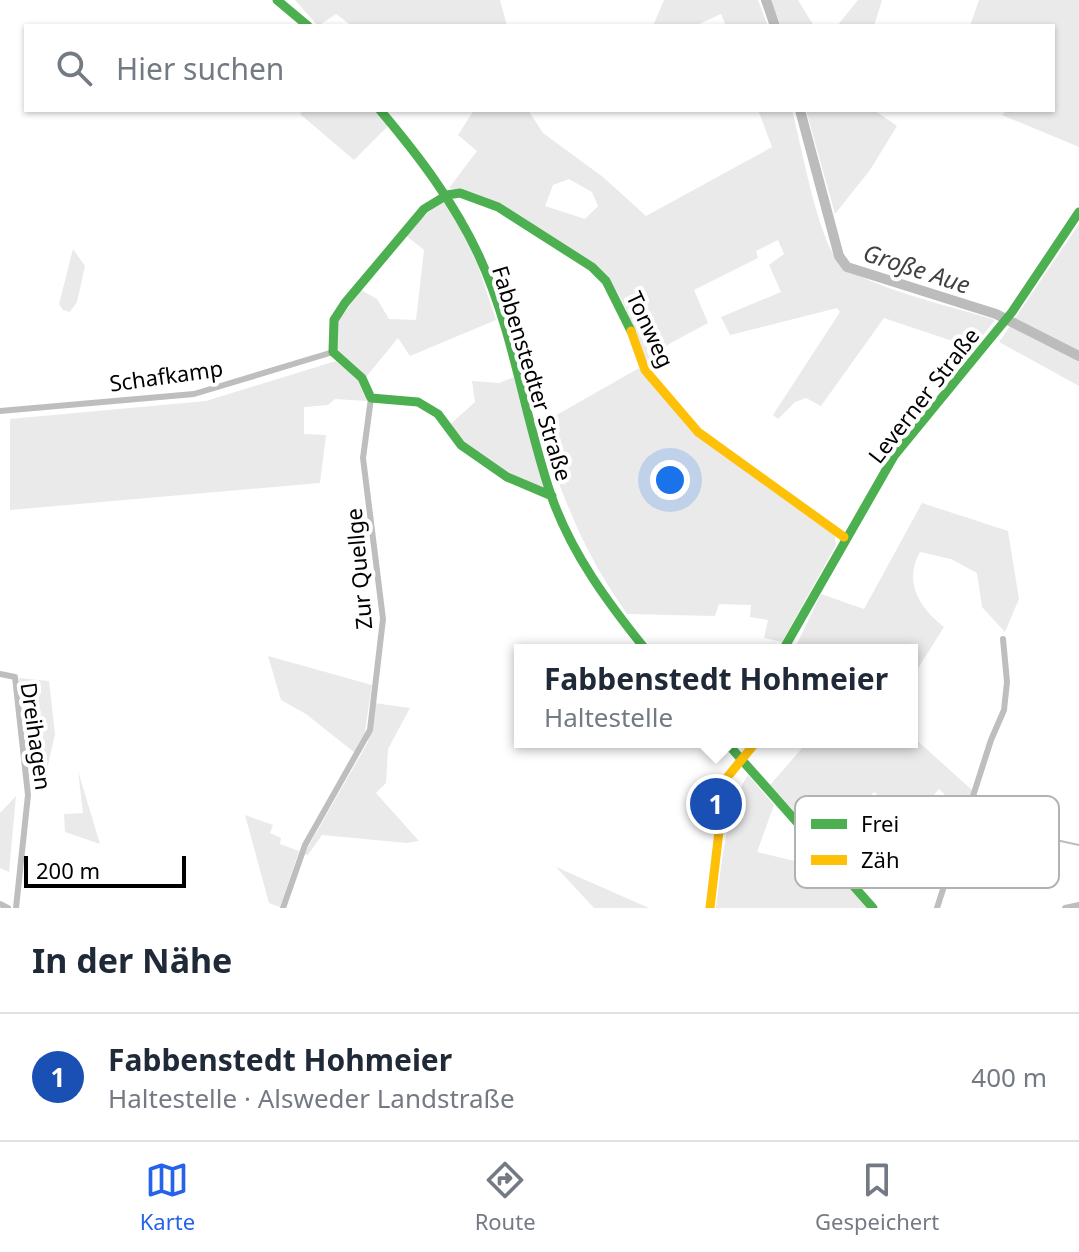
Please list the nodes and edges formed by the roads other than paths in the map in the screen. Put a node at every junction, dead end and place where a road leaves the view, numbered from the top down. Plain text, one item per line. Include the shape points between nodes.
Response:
1 (277, 0) edge
2 (306, 24) edge
3 (382, 112) edge
4 (447, 195) junction
5 (1079, 212) edge
6 (333, 352) junction
7 (371, 398) junction
8 (0, 411) edge
9 (552, 496) junction
10 (844, 537) junction
11 (1003, 639) dead end
12 (641, 644) edge
13 (786, 644) edge
14 (0, 674) edge
15 (731, 748) edge
16 (751, 748) edge
17 (741, 759) junction
18 (973, 796) edge
19 (795, 820) edge
20 (855, 888) edge
21 (943, 888) edge
22 (0, 904) edge
23 (1079, 905) edge
24 (8, 908) edge
25 (16, 908) edge
26 (283, 908) edge
27 (710, 908) edge
28 (873, 908) edge
29 (937, 908) edge
30 (1065, 908) edge

1 - 2 street
3 - 4 street, Fabbenstedter Straße
4 - 6 street via 424,209 345,303 334,320
4 - 9 street, Fabbenstedter Straße via 494,298
4 - 10 street, Tonweg via 460,193 498,207 592,267 617,297 645,370 698,432
5 - 10 street, Leverner Straße via 1012,312 894,456
6 - 7 street via 362,378
6 - 8 street, Schafkamp via 194,394
7 - 9 street via 418,402 438,414 461,445 507,477
7 - 26 street, Zur Quellge via 363,458 383,619 370,730 305,845
9 - 12 street, Fabbenstedter Straße via 592,579
10 - 13 street, Leverner Straße
11 - 18 street via 1004,710
14 - 25 street, Dreihagen via 15,677 28,795
15 - 17 street
16 - 17 street
17 - 19 street
17 - 27 street via 728,774 722,793
20 - 28 street
21 - 29 street
22 - 24 street
23 - 30 street

